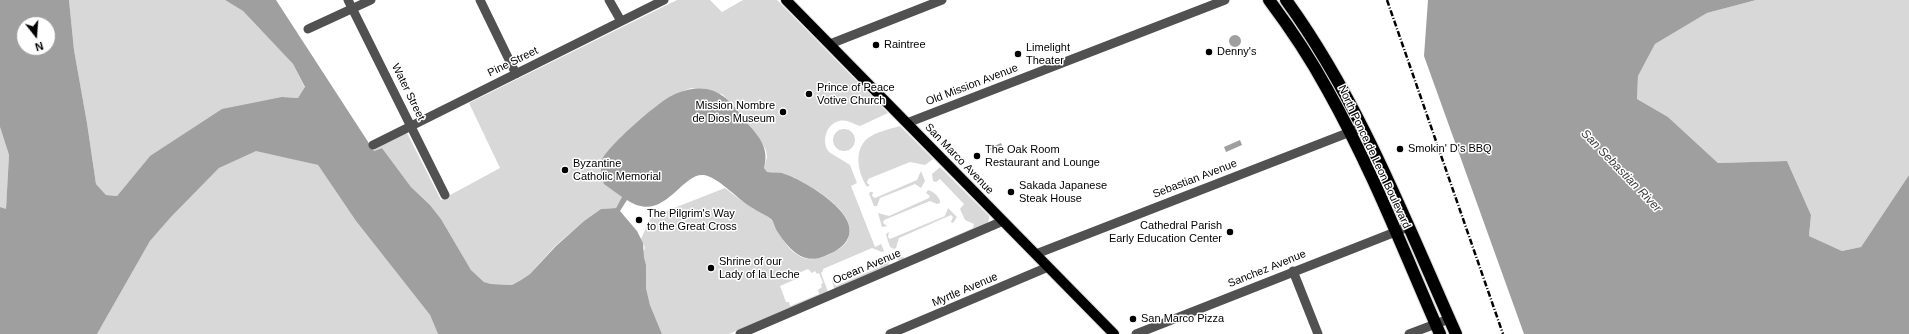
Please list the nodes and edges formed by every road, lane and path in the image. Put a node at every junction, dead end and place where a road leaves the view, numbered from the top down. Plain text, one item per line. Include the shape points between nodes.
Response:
1 (348, 0) edge
2 (371, 0) edge
3 (480, 0) edge
4 (609, 0) edge
5 (664, 0) edge
6 (786, 0) edge
7 (942, 0) edge
8 (1225, 0) edge
9 (1269, 0) edge
10 (1286, 0) edge
11 (353, 8) junction
12 (620, 21) junction
13 (308, 29) dead end
14 (830, 44) junction
15 (516, 74) junction
16 (907, 123) junction
17 (411, 126) junction
18 (1363, 127) junction
19 (1350, 132) junction
20 (373, 145) dead end
21 (445, 195) dead end
22 (1003, 221) junction
23 (1408, 227) junction
24 (1395, 232) junction
25 (1036, 254) junction
26 (1048, 267) junction
27 (1293, 271) junction
28 (1449, 319) junction
29 (1438, 329) edge
30 (740, 334) edge
31 (890, 334) edge
32 (1114, 334) edge
33 (1136, 334) edge
34 (1318, 334) edge
35 (1409, 334) edge
36 (1456, 334) edge

1 - 11 street, Water Street
2 - 11 street
3 - 15 street
4 - 12 street
5 - 12 street, Pine Street
6 - 14 main road, San Marco Avenue
7 - 14 street
8 - 16 street, Old Mission Avenue
9 - 19 highway, North Ponce de Leon Boulevard via 1314,66
10 - 18 highway, North Ponce de Leon Boulevard via 1322,53
11 - 13 street
11 - 17 street, Water Street
12 - 15 street, Pine Street
14 - 16 main road, San Marco Avenue
15 - 17 street, Pine Street
16 - 22 main road, San Marco Avenue
17 - 20 street, Pine Street
17 - 21 street, Water Street
18 - 19 street, Sebastian Avenue
18 - 23 highway, North Ponce de Leon Boulevard
19 - 24 highway, North Ponce de Leon Boulevard
19 - 25 street, Sebastian Avenue
22 - 25 main road, San Marco Avenue
22 - 30 street, Ocean Avenue
23 - 24 street, Sanchez Avenue
23 - 28 highway, North Ponce de Leon Boulevard
24 - 27 street, Sanchez Avenue
24 - 29 highway, North Ponce de Leon Boulevard
25 - 26 main road, San Marco Avenue
26 - 31 street, Myrtle Avenue
26 - 32 main road, San Marco Avenue
27 - 33 street, Sanchez Avenue
27 - 34 street
28 - 29 street
28 - 36 highway, North Ponce de Leon Boulevard
29 - 35 street

